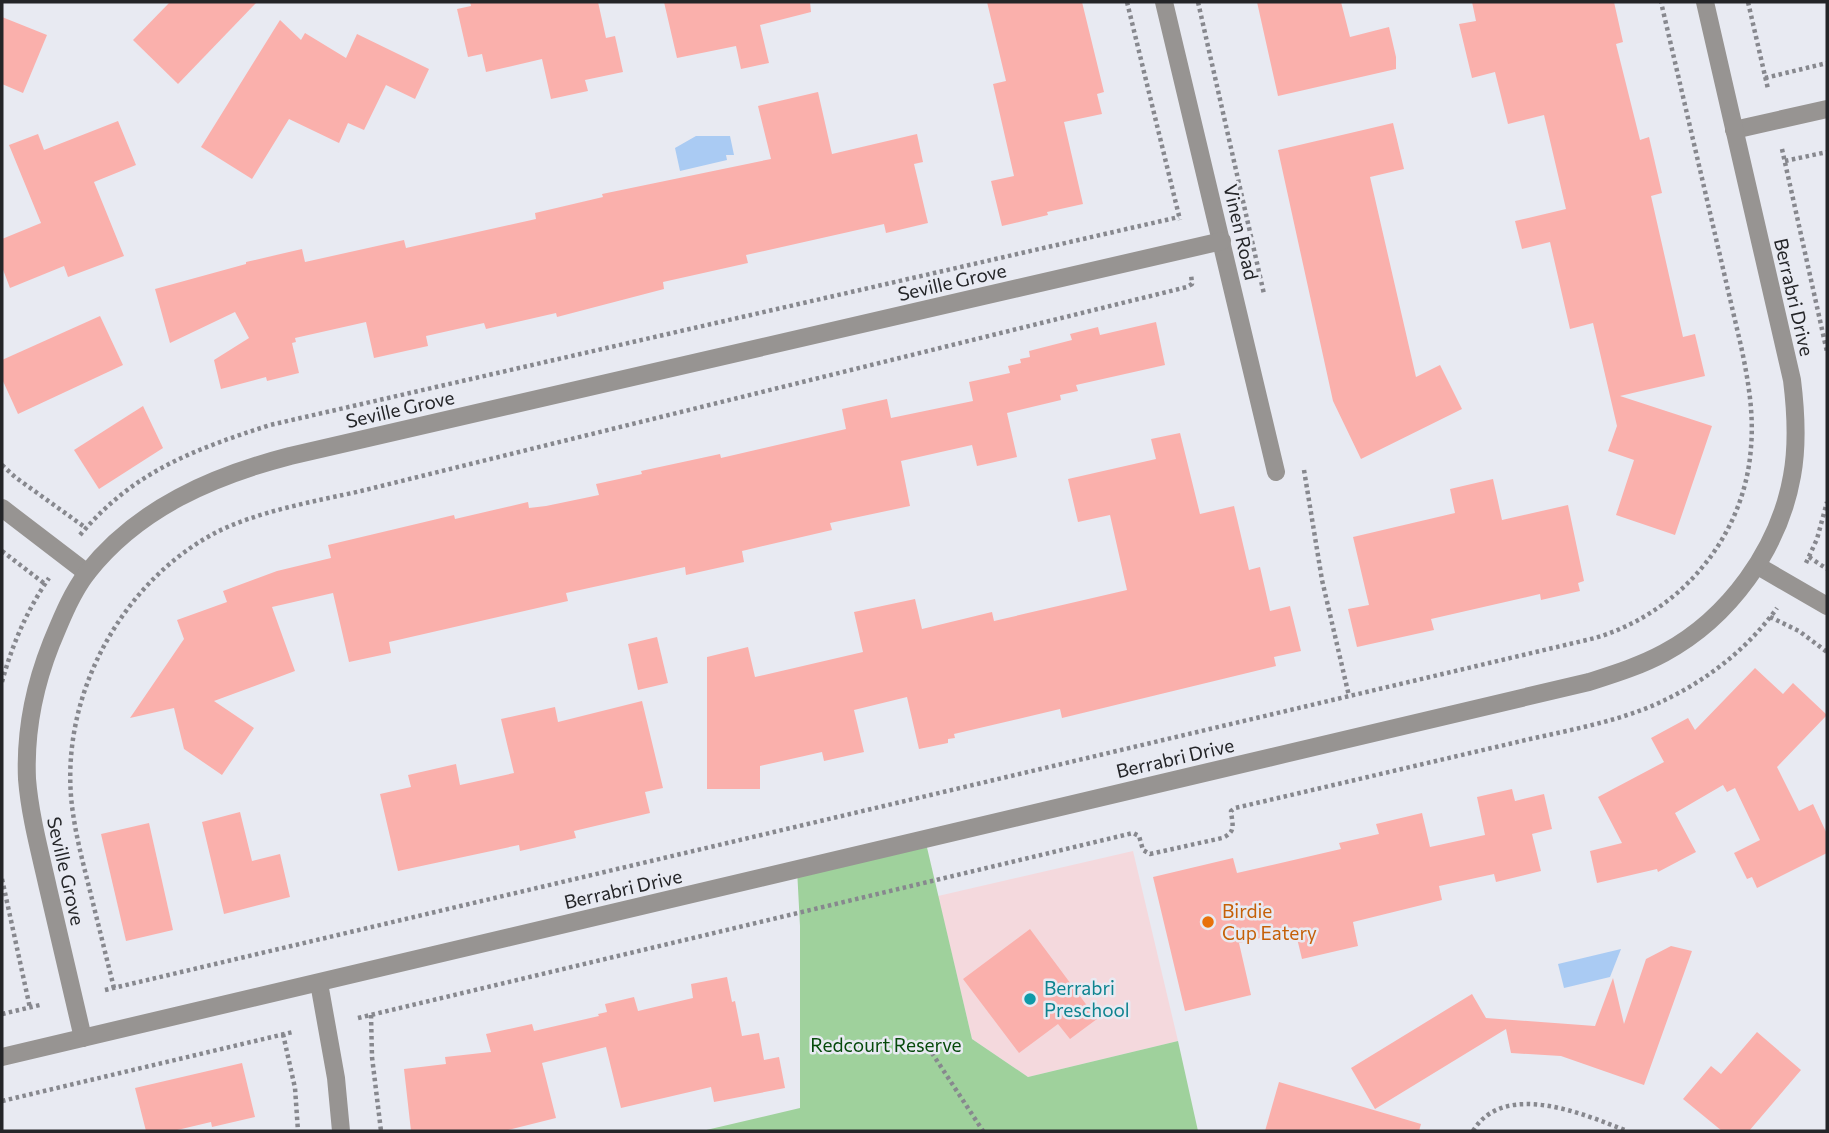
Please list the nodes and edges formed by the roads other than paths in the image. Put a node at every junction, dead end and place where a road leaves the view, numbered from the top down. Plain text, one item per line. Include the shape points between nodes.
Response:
1 (1164, 2) edge
2 (1705, 2) edge
3 (1827, 109) edge
4 (1734, 130) junction
5 (1222, 241) junction
6 (1276, 472) dead end
7 (2, 508) edge
8 (1758, 566) junction
9 (87, 573) junction
10 (1827, 606) edge
11 (319, 983) junction
12 (83, 1038) junction
13 (2, 1057) edge
14 (341, 1131) edge

1 - 5 street, Vinen Road
2 - 4 street, Berrabri Drive
3 - 4 street
4 - 8 street, Berrabri Drive via 1796,414 1792,477
5 - 6 street, Vinen Road
5 - 9 street, Seville Grove via 256,465 170,502 129,532
7 - 9 street
8 - 10 street
8 - 11 street, Berrabri Drive via 1721,610 1688,638 1642,664 1589,682
9 - 12 street, Seville Grove via 45,660 34,697 27,751 33,823
11 - 12 street, Berrabri Drive
11 - 14 street
12 - 13 street, Berrabri Drive

